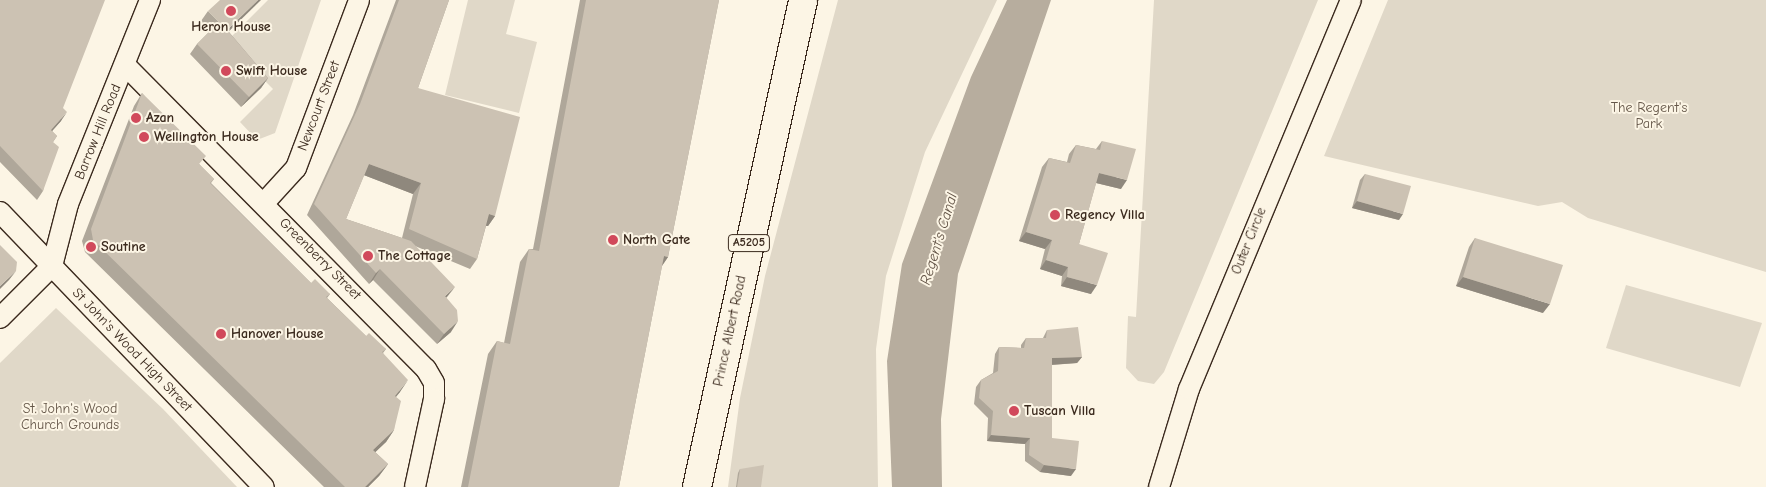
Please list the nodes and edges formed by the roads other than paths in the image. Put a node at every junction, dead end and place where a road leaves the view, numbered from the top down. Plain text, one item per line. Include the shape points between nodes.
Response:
1 (150, 0) edge
2 (359, 0) edge
3 (803, 0) edge
4 (1351, 0) edge
5 (125, 65) junction
6 (264, 203) junction
7 (0, 212) edge
8 (52, 266) junction
9 (0, 318) edge
10 (264, 487) edge
11 (415, 487) edge
12 (697, 487) edge
13 (1160, 487) edge

1 - 5 street, Barrow Hill Road
2 - 6 street, Newcourt Street via 296,168
3 - 12 main road, Prince Albert Road / A5205
4 - 13 street, Outer Circle via 1188,389
5 - 6 street, Greenberry Street
5 - 8 street, Barrow Hill Road via 68,204
6 - 11 street, Greenberry Street via 414,354 434,383
7 - 8 street, St John's Wood High Street
8 - 9 street
8 - 10 street, St John's Wood High Street

